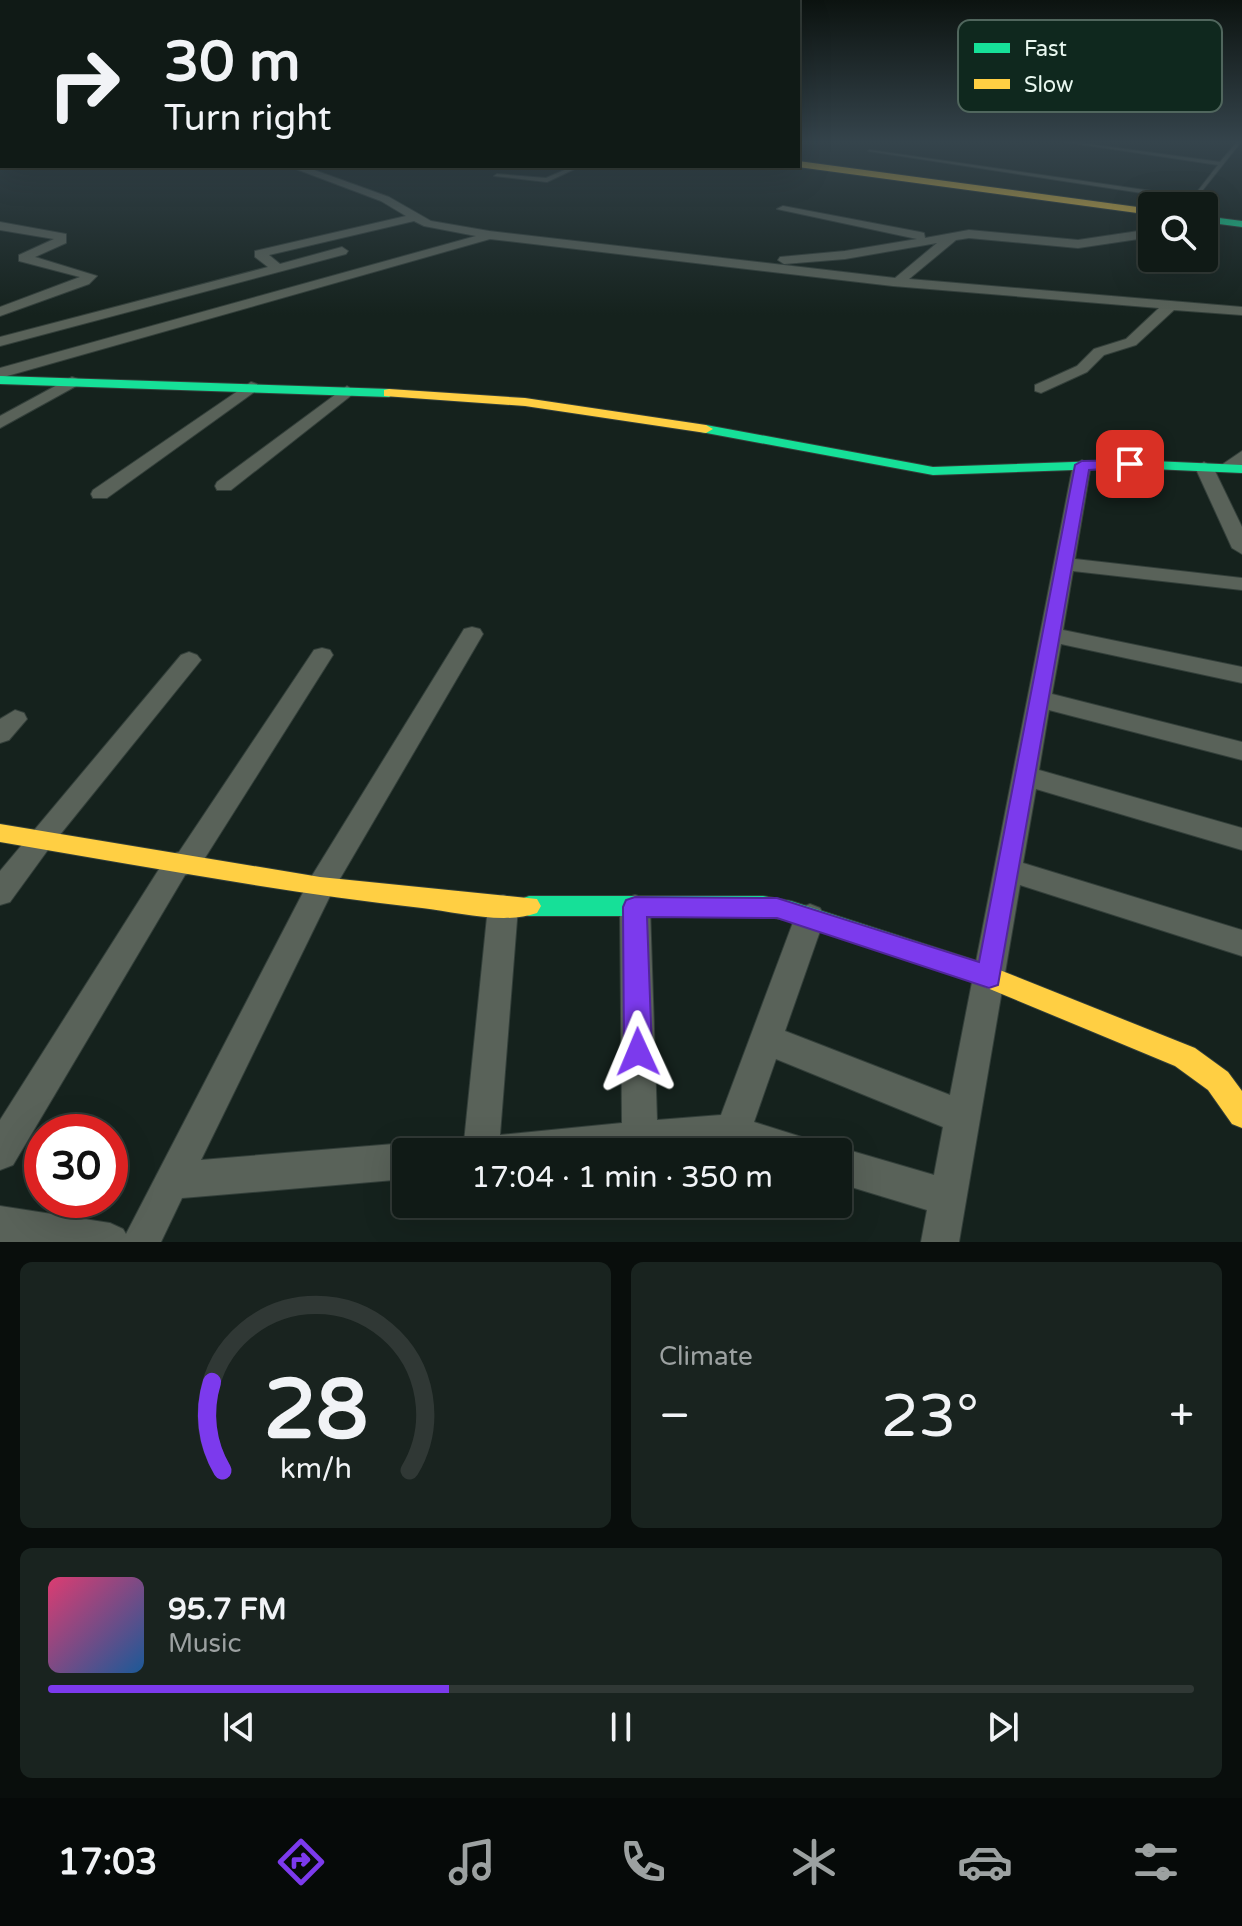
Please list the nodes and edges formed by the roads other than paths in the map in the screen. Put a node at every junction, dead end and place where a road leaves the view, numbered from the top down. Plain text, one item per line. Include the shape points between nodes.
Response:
1 (387, 200) edge
2 (1098, 200) edge
3 (1117, 200) edge
4 (1138, 204) edge
5 (1138, 205) edge
6 (783, 209) dead end
7 (416, 217) junction
8 (1218, 221) edge
9 (1242, 224) edge
10 (0, 226) edge
11 (883, 228) junction
12 (492, 235) junction
13 (1138, 235) edge
14 (953, 236) junction
15 (933, 238) junction
16 (342, 251) dead end
17 (845, 255) junction
18 (731, 264) junction
19 (278, 268) junction
20 (898, 282) junction
21 (0, 296) edge
22 (27, 302) junction
23 (1171, 305) junction
24 (1242, 311) edge
25 (0, 312) edge
26 (0, 342) edge
27 (0, 373) edge
28 (0, 380) edge
29 (72, 382) junction
30 (251, 387) junction
31 (1041, 388) dead end
32 (347, 391) junction
33 (0, 423) edge
34 (1242, 456) edge
35 (1082, 465) junction
36 (1204, 467) junction
37 (1234, 469) edge
38 (224, 486) dead end
39 (100, 494) dead end
40 (1242, 548) edge
41 (1065, 564) junction
42 (1242, 584) edge
43 (472, 634) dead end
44 (1051, 635) junction
45 (322, 655) dead end
46 (189, 660) dead end
47 (1242, 675) edge
48 (1040, 699) junction
49 (1242, 751) edge
50 (1025, 776) junction
51 (0, 833) edge
52 (40, 839) junction
53 (1242, 839) edge
54 (182, 863) junction
55 (1009, 870) junction
56 (320, 887) junction
57 (0, 893) edge
58 (503, 907) junction
59 (635, 907) junction
60 (810, 917) junction
61 (1242, 943) edge
62 (989, 976) junction
63 (766, 1039) junction
64 (1242, 1114) edge
65 (963, 1118) junction
66 (732, 1134) junction
67 (482, 1138) edge
68 (640, 1138) joint
69 (746, 1138) edge
70 (0, 1152) edge
71 (392, 1162) edge
72 (852, 1169) edge
73 (172, 1181) junction
74 (949, 1198) junction
75 (0, 1225) edge
76 (110, 1242) edge
77 (141, 1242) edge
78 (940, 1242) edge

1 - 7 street
2 - 5 main road
3 - 4 lane
6 - 11 street
7 - 12 street via 432,225
7 - 19 street via 259,254
8 - 9 main road
10 - 22 street via 62,237 23,258 90,276
11 - 15 street
11 - 17 street
12 - 18 street
12 - 27 street
13 - 14 street via 1078,244
14 - 15 street
14 - 20 street
15 - 17 street
16 - 19 street
17 - 18 street
18 - 20 street
19 - 26 street
20 - 23 street
21 - 22 street
22 - 25 street
23 - 24 street
23 - 31 street via 1133,341 1101,351 1082,369
28 - 29 main road
29 - 30 main road
29 - 33 street
30 - 32 main road
30 - 39 street
32 - 35 main road via 569,407 933,471
32 - 38 street
34 - 37 street
35 - 36 main road
35 - 41 street
36 - 37 main road
36 - 40 street
41 - 42 street
41 - 44 street
43 - 56 street
44 - 47 street
44 - 48 street
45 - 54 street
46 - 52 street
48 - 49 street
48 - 50 street
50 - 53 street
50 - 55 street
51 - 52 main road
52 - 54 main road
52 - 57 street
54 - 56 main road
54 - 70 street
55 - 61 street
55 - 62 street
56 - 58 main road
56 - 73 street
58 - 59 main road
58 - 67 street
59 - 60 main road via 763,906
59 - 68 street
60 - 62 main road
60 - 63 street
62 - 64 main road via 1185,1057 1222,1084
62 - 65 street
63 - 65 street
63 - 66 street
65 - 74 street
66 - 68 street
66 - 69 street
71 - 73 street
72 - 74 street
73 - 77 street
74 - 78 street
75 - 76 street

